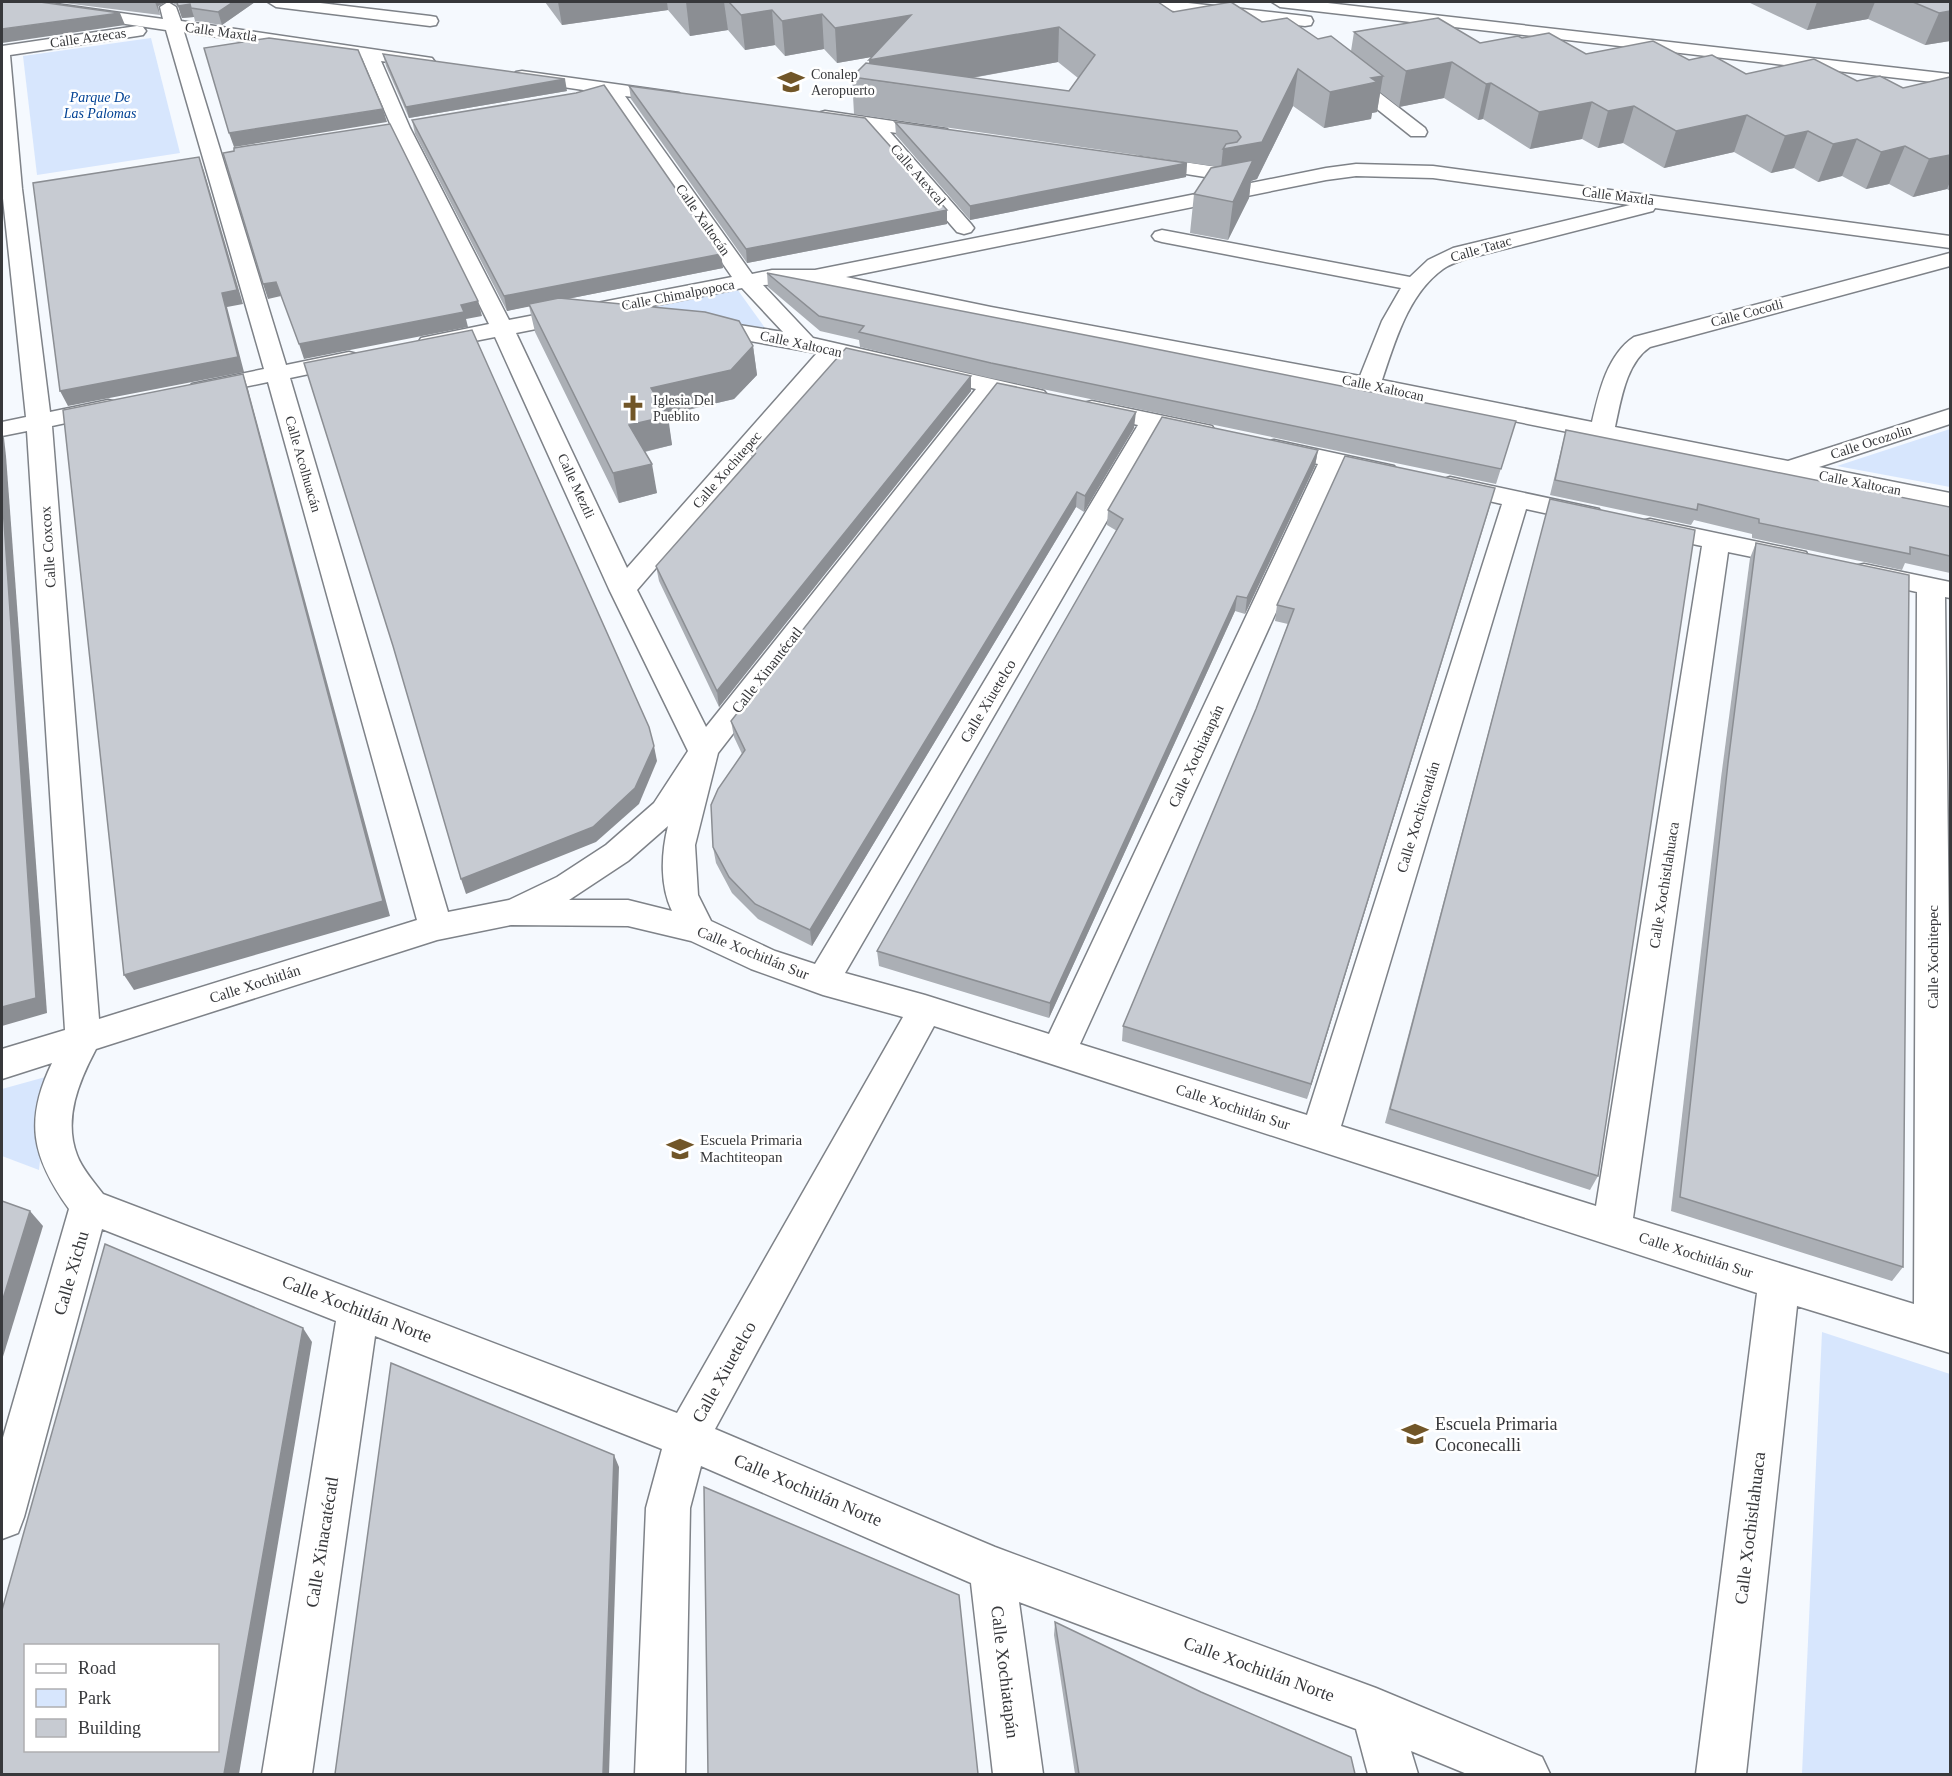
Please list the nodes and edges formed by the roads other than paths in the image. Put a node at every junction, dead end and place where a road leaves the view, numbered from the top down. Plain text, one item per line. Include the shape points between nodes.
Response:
1 (166, 2) edge
2 (276, 2) edge
3 (1140, 2) edge
4 (1280, 2) edge
5 (1402, 2) edge
6 (2, 6) edge
7 (1466, 7) dead end
8 (1269, 16) junction
9 (1424, 19) junction
10 (430, 21) dead end
11 (1447, 21) junction
12 (1487, 24) junction
13 (174, 26) junction
14 (1361, 28) edge
15 (1295, 37) edge
16 (1442, 39) edge
17 (1819, 46) dead end
18 (1685, 49) junction
19 (2, 51) edge
20 (369, 53) junction
21 (1739, 55) junction
22 (2, 56) edge
23 (1641, 62) edge
24 (450, 65) edge
25 (1333, 66) edge
26 (1743, 73) edge
27 (507, 74) edge
28 (1950, 79) edge
29 (611, 89) junction
30 (566, 100) edge
31 (694, 100) edge
32 (813, 115) edge
33 (872, 123) junction
34 (1418, 132) dead end
35 (954, 135) edge
36 (1130, 160) edge
37 (1285, 183) joint
38 (16, 188) edge
39 (1663, 202) junction
40 (964, 228) junction
41 (1162, 236) dead end
42 (1950, 242) edge
43 (1950, 259) edge
44 (743, 277) junction
45 (815, 277) junction
46 (1415, 284) junction
47 (564, 318) junction
48 (502, 328) junction
49 (805, 343) junction
50 (412, 346) edge
51 (831, 351) junction
52 (367, 355) edge
53 (277, 373) junction
54 (1369, 384) junction
55 (990, 387) junction
56 (175, 394) edge
57 (130, 403) edge
58 (1950, 416) edge
59 (1153, 420) junction
60 (39, 422) junction
61 (2, 429) edge
62 (1602, 433) junction
63 (1220, 435) edge
64 (1254, 443) edge
65 (1332, 460) junction
66 (1791, 469) junction
67 (1516, 499) junction
68 (1950, 501) edge
69 (1716, 541) junction
70 (1941, 588) edge
71 (623, 589) junction
72 (703, 751) junction
73 (511, 912) junction
74 (436, 927) junction
75 (699, 930) junction
76 (823, 981) junction
77 (925, 1009) junction
78 (83, 1039) junction
79 (1059, 1051) junction
80 (2, 1064) edge
81 (1320, 1134) junction
82 (89, 1206) junction
83 (1612, 1228) junction
84 (1779, 1282) junction
85 (358, 1309) junction
86 (1942, 1332) edge
87 (687, 1438) junction
88 (2, 1517) edge
89 (992, 1569) junction
90 (1376, 1712) junction
91 (287, 1774) edge
92 (660, 1774) edge
93 (1018, 1774) edge
94 (1393, 1774) edge
95 (1525, 1774) edge
96 (1721, 1774) edge

1 - 13 street, Calle Acolhuacán
2 - 10 street
3 - 8 street
4 - 9 street
5 - 9 street
6 - 13 street, Calle Maxtla via 18,3
7 - 12 street
8 - 14 street
8 - 15 street
9 - 11 street
11 - 12 street
11 - 16 street
12 - 18 street
13 - 19 street, Calle Aztecas
13 - 20 street, Calle Maxtla
13 - 53 street, Calle Acolhuacán
17 - 21 street
18 - 21 street
18 - 23 street
20 - 24 street, Calle Maxtla
20 - 48 street, Calle Meztli via 401,128
21 - 26 street
21 - 28 street
22 - 38 street, Calle Coxcox
25 - 34 street
27 - 29 street
29 - 30 street
29 - 31 street
29 - 44 street, Calle Xaltocán
32 - 33 street
33 - 35 street
33 - 40 street, Calle Atexcal
36 - 40 street via 1224,174
37 - 39 street, Calle Maxtla via 1356,170 1401,170
37 - 45 street, Calle Chimalpopoca
38 - 60 street, Calle Coxcox
39 - 42 street, Calle Maxtla
39 - 46 street, Calle Tatac via 1461,253 1432,267
40 - 44 street
41 - 46 street
43 - 62 street, Calle Cocotli via 1642,342 1625,359
44 - 45 street, Calle Chimalpopoca
44 - 47 street, Calle Chimalpopoca
44 - 49 street, Calle Xaltocán
45 - 54 street, Calle Xaltocan
46 - 54 street, Calle Tatac via 1388,334
47 - 48 street, Calle Chimalpopoca
47 - 49 street, Calle Xaltocan via 669,323
48 - 50 street, Calle Chimalpopoca
48 - 71 street, Calle Meztli
49 - 51 street, Calle Xaltocan
51 - 55 street, Calle Xaltocan
51 - 71 street, Calle Xochitepec
52 - 53 street
53 - 56 street
53 - 74 street, Calle Acolhuacán
54 - 62 street, Calle Xaltocan
55 - 59 street, Calle Xaltocan
55 - 72 street, Calle Xinantécatl
57 - 60 street
58 - 66 street, Calle Ocozolin
59 - 63 street, Calle Xaltocan
59 - 76 street, Calle Xiuetelco
60 - 61 street
60 - 78 street, Calle Coxcox
62 - 66 street, Calle Xaltocan
64 - 65 street
65 - 67 street
65 - 79 street, Calle Xochiatapán
66 - 68 street, Calle Xaltocan
67 - 69 street
67 - 81 street, Calle Xochicoatlán
69 - 70 street
69 - 83 street, Calle Xochistlahuaca
70 - 86 street, Calle Xochitepec
71 - 72 street, Calle Meztli
72 - 73 street, Calle Xinantécatl via 665,811 617,853 569,886
72 - 75 street via 679,845 681,895
73 - 74 street, Calle Xochitlán
73 - 75 street, Calle Xochitlán Sur via 628,913
74 - 78 street, Calle Xochitlán
75 - 76 street, Calle Xochitlán Sur via 763,960
76 - 77 street, Calle Xochitlán Sur
77 - 79 street, Calle Xochitlán Sur
77 - 87 street, Calle Xiuetelco
78 - 80 street, Calle Xochitlán
78 - 82 street via 61,1078 52,1126 57,1154
79 - 81 street, Calle Xochitlán Sur
81 - 83 street, Calle Xochitlán Sur
82 - 85 street, Calle Xochitlán Norte
82 - 88 street, Calle Xichu
83 - 84 street, Calle Xochitlán Sur
84 - 86 street, Calle Xochitlán Sur
84 - 96 street, Calle Xochistlahuaca
85 - 87 street, Calle Xochitlán Norte
85 - 91 street, Calle Xinacatécatl
87 - 89 street, Calle Xochitlán Norte
87 - 92 street, Calle Xiuetelco via 668,1508
89 - 90 street, Calle Xochitlán Norte
89 - 93 street, Calle Xochiatapán
90 - 94 street
90 - 95 street, Calle Xochitlán Norte

